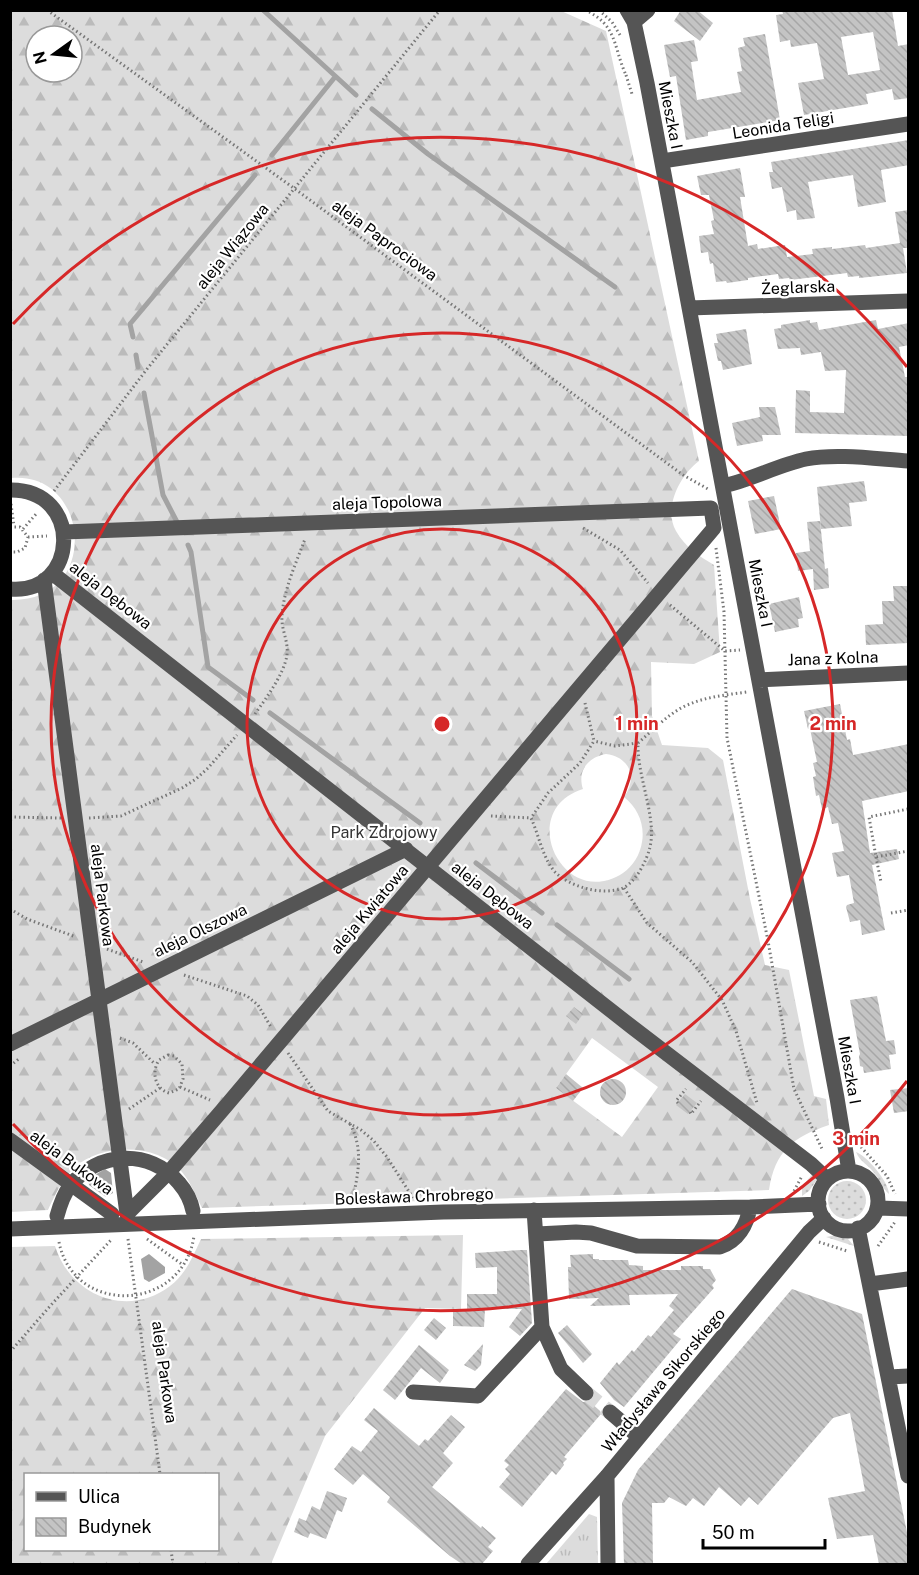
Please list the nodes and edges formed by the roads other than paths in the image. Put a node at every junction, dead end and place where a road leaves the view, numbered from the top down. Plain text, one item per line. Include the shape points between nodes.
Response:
1 (648, 10) edge
2 (630, 16) edge
3 (909, 124) edge
4 (662, 161) junction
5 (909, 301) edge
6 (689, 308) junction
7 (909, 461) edge
8 (715, 488) junction
9 (10, 490) edge
10 (714, 528) joint
11 (64, 532) junction
12 (48, 577) junction
13 (10, 589) edge
14 (909, 673) edge
15 (760, 685) junction
16 (406, 849) junction
17 (428, 867) junction
18 (98, 1001) junction
19 (10, 1044) edge
20 (10, 1140) edge
21 (119, 1158) junction
22 (849, 1171) junction
23 (169, 1172) junction
24 (827, 1179) junction
25 (71, 1185) junction
26 (750, 1208) junction
27 (878, 1208) junction
28 (909, 1209) edge
29 (534, 1210) junction
30 (193, 1211) dead end
31 (821, 1211) junction
32 (119, 1214) junction
33 (57, 1216) dead end
34 (858, 1228) junction
35 (10, 1229) edge
36 (537, 1234) junction
37 (909, 1279) edge
38 (870, 1284) junction
39 (543, 1327) junction
40 (909, 1376) edge
41 (889, 1377) junction
42 (413, 1392) dead end
43 (586, 1393) tunnel mouth
44 (610, 1413) tunnel mouth
45 (639, 1437) junction
46 (607, 1476) junction
47 (909, 1476) edge
48 (528, 1564) edge
49 (608, 1564) edge

1 - 2 street
2 - 4 street, Mieszka I
3 - 4 street, Leonida Teligi
4 - 6 street, Mieszka I
5 - 6 street, Żeglarska
6 - 8 street, Mieszka I
7 - 8 street via 804,459
8 - 15 street, Mieszka I
9 - 11 street via 29,492 46,501 58,515
10 - 11 street, aleja Topolowa via 711,508
10 - 17 street, aleja Kwiatowa
11 - 12 street via 60,561
12 - 13 street via 31,587
12 - 16 street, aleja Dębowa via 247,724
12 - 18 street, aleja Parkowa
14 - 15 street, Jana z Kolna
15 - 22 street, Mieszka I
16 - 17 street, aleja Dębowa
16 - 18 street, aleja Olszowa
17 - 23 street, aleja Kwiatowa
17 - 24 street, aleja Dębowa
18 - 19 street, aleja Olszowa
18 - 21 street, aleja Parkowa
20 - 25 street, aleja Bukowa
21 - 23 street via 143,1160
21 - 25 street via 92,1166
21 - 32 street, aleja Parkowa
22 - 24 street
22 - 27 street via 864,1175 873,1185
23 - 30 street via 185,1190
23 - 32 street, aleja Kwiatowa
24 - 31 street via 819,1193
25 - 32 street, aleja Bukowa
25 - 33 street
26 - 29 street, Bolesława Chrobrego
26 - 31 street, Bolesława Chrobrego
26 - 36 street via 739,1234 720,1247 637,1246 591,1233
27 - 28 street
27 - 34 street via 871,1220
29 - 35 street, Bolesława Chrobrego
29 - 36 street
31 - 34 street via 835,1227
31 - 45 street, Władysława Sikorskiego via 808,1232
34 - 38 street
36 - 39 street
37 - 38 street
38 - 41 street
39 - 42 street via 477,1396
39 - 43 street via 561,1369
40 - 41 street
41 - 47 street
44 - 45 street
45 - 46 street, Władysława Sikorskiego
46 - 48 street, Władysława Sikorskiego
46 - 49 street

